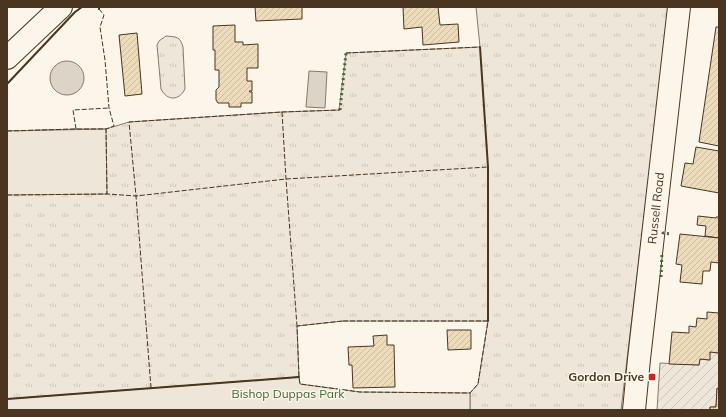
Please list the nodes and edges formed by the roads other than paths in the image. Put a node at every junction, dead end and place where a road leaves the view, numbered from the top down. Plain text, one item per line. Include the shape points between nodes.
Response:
1 (61, 7) edge
2 (679, 7) edge
3 (7, 58) edge
4 (634, 410) edge

1 - 3 main road
2 - 4 main road, Russell Road

